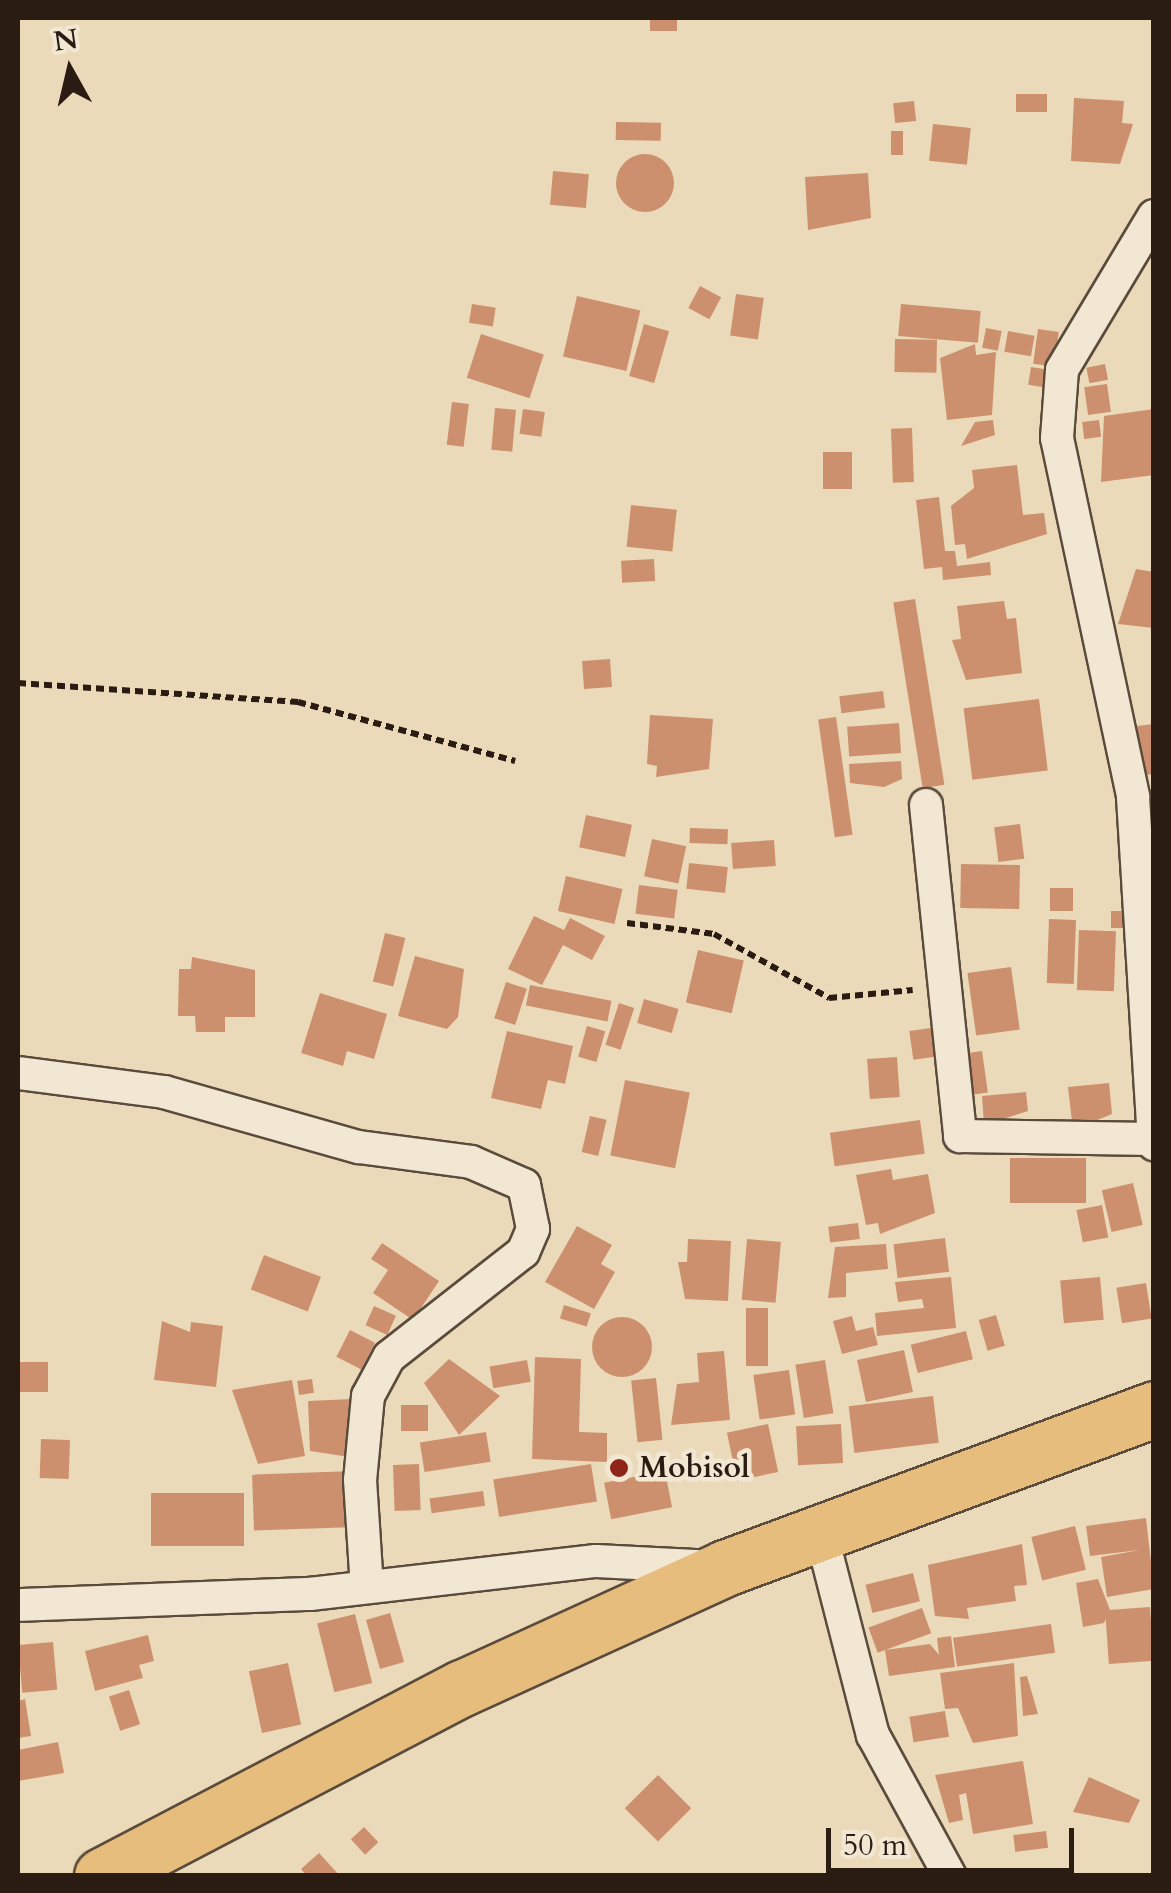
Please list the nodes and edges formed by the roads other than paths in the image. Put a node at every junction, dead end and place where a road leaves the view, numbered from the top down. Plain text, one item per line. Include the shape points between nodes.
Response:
1 (1154, 216) edge
2 (1144, 796) edge
3 (926, 805) dead end
4 (18, 1073) edge
5 (1153, 1142) edge
6 (1154, 1408) edge
7 (821, 1533) junction
8 (725, 1568) junction
9 (367, 1587) junction
10 (18, 1606) edge
11 (102, 1876) edge
12 (950, 1876) edge

1 - 2 street via 1062,370 1058,438
2 - 5 street
3 - 5 street via 960,1136
4 - 9 street via 164,1092 359,1147 471,1162 524,1185 533,1229 523,1252 389,1357 368,1396 360,1464
6 - 7 highway
7 - 8 highway
7 - 12 street via 873,1734
8 - 9 street via 596,1561
8 - 11 highway via 462,1688
9 - 10 street

